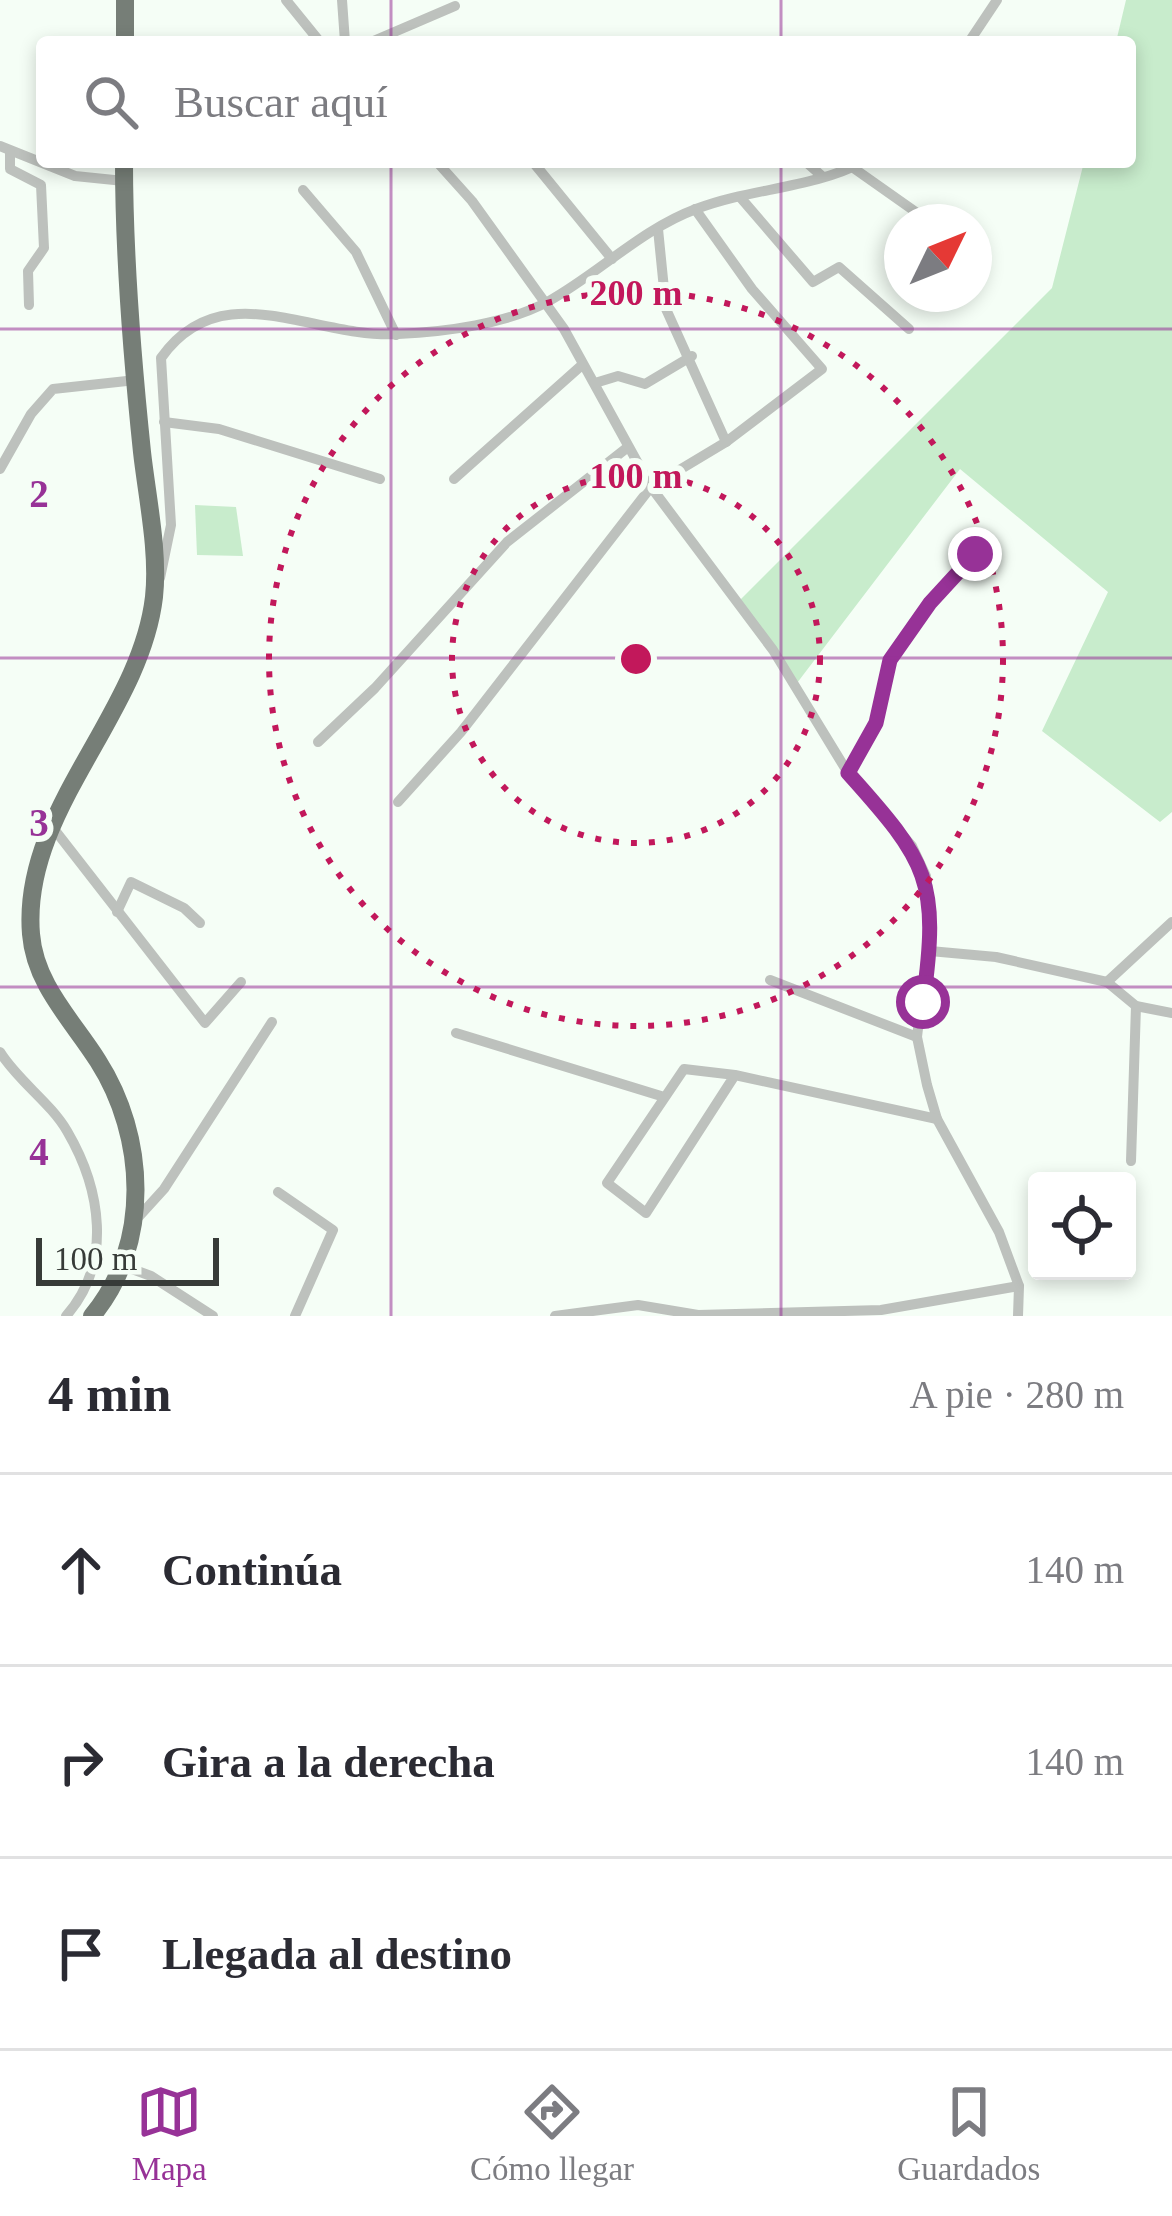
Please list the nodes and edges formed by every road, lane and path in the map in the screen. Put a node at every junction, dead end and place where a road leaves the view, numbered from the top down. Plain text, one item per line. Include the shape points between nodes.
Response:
1 (125, 0) edge
2 (286, 0) edge
3 (342, 0) edge
4 (997, 0) edge
5 (455, 6) dead end
6 (124, 36) edge
7 (315, 36) edge
8 (345, 36) edge
9 (385, 36) edge
10 (973, 36) edge
11 (5, 149) edge
12 (36, 160) edge
13 (58, 168) edge
14 (442, 168) edge
15 (538, 168) edge
16 (813, 168) edge
17 (849, 168) edge
18 (862, 168) edge
19 (124, 172) edge
20 (823, 177) junction
21 (303, 190) dead end
22 (740, 197) junction
23 (907, 204) edge
24 (695, 209) junction
25 (658, 229) junction
26 (612, 259) junction
27 (544, 304) junction
28 (29, 305) dead end
29 (909, 329) dead end
30 (396, 335) junction
31 (692, 356) junction
32 (582, 365) junction
33 (136, 380) junction
34 (595, 383) junction
35 (164, 422) junction
36 (726, 442) junction
37 (628, 448) junction
38 (0, 469) edge
39 (454, 478) dead end
40 (380, 479) dead end
41 (651, 487) junction
42 (975, 554) dead end
43 (155, 592) junction
44 (318, 742) dead end
45 (848, 773) junction
46 (398, 802) dead end
47 (54, 830) junction
48 (117, 912) junction
49 (1172, 922) edge
50 (200, 923) dead end
51 (930, 951) junction
52 (770, 980) dead end
53 (241, 982) dead end
54 (1108, 982) junction
55 (1136, 1006) junction
56 (1172, 1013) edge
57 (272, 1022) dead end
58 (456, 1034) dead end
59 (917, 1037) junction
60 (0, 1052) edge
61 (735, 1075) junction
62 (661, 1096) junction
63 (937, 1119) junction
64 (1131, 1161) dead end
65 (278, 1192) dead end
66 (131, 1225) junction
67 (121, 1265) junction
68 (1019, 1286) junction
69 (66, 1316) edge
70 (92, 1316) edge
71 (213, 1316) edge
72 (295, 1316) edge
73 (555, 1316) edge
74 (1018, 1316) edge

1 - 6 highway
2 - 7 street
3 - 8 street
4 - 10 street
5 - 9 street
11 - 12 street
11 - 28 street via 10,169 41,185 44,248 28,271
13 - 19 street via 99,183
14 - 27 street
15 - 26 street
16 - 20 street
17 - 20 street
18 - 23 street
19 - 33 highway
20 - 22 street
21 - 30 street via 356,252
22 - 24 street
22 - 29 street via 813,282 839,267
24 - 25 street
24 - 36 street via 822,370
25 - 26 street
25 - 31 street via 666,309
26 - 27 street
27 - 30 street
27 - 32 street
30 - 35 street via 232,312 175,339 161,358
31 - 34 street via 645,384 618,376
31 - 36 street
32 - 34 street
32 - 39 street
33 - 38 street via 52,389
33 - 43 highway
34 - 37 street
35 - 40 street via 219,429
35 - 43 street via 171,524
36 - 41 street
37 - 41 street
37 - 44 street via 506,542
41 - 45 street via 773,650
41 - 46 street
42 - 45 street via 890,660 876,723
43 - 47 highway via 136,659
45 - 51 street via 913,846 926,876
47 - 48 street
47 - 66 highway via 34,881 32,938 49,988 125,1113 136,1166
48 - 50 street via 130,882
48 - 53 street via 205,1023
49 - 54 street
51 - 54 street via 996,956
51 - 59 street
52 - 59 street
54 - 55 street
55 - 56 street
55 - 64 street
57 - 66 street via 164,1189
58 - 62 street
59 - 63 street
60 - 69 street via 67,1132 96,1212 97,1267
61 - 62 street via 684,1069
61 - 62 street via 646,1213 608,1184
61 - 63 street
63 - 68 street
65 - 72 street via 332,1229
66 - 67 highway
67 - 70 highway
67 - 71 street
68 - 73 street via 881,1310 698,1315 638,1306
68 - 74 street

